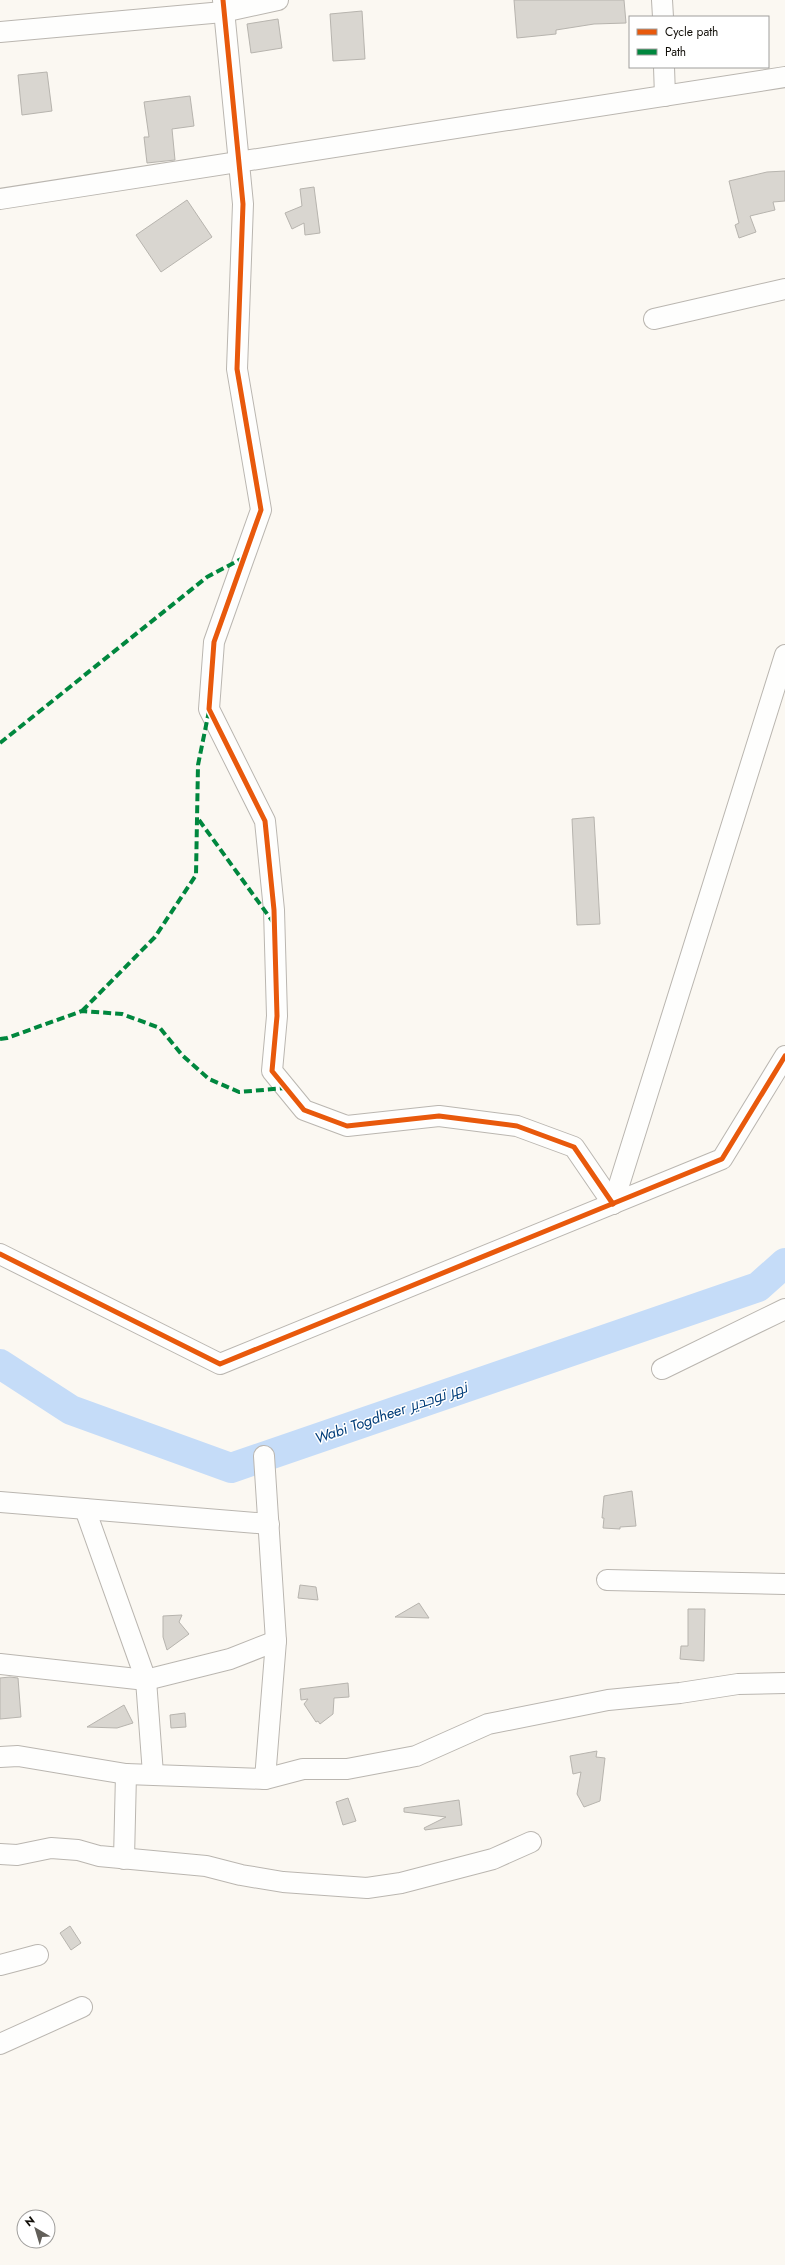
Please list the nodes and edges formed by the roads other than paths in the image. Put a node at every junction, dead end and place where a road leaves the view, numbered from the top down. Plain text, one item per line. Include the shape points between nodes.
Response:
1 (278, 0) edge
2 (662, 0) edge
3 (223, 6) edge
4 (663, 16) edge
5 (0, 32) edge
6 (664, 68) edge
7 (785, 77) edge
8 (665, 96) junction
9 (239, 162) junction
10 (0, 199) edge
11 (785, 289) edge
12 (654, 318) dead end
13 (785, 655) edge
14 (785, 1056) edge
15 (613, 1204) junction
16 (0, 1254) edge
17 (785, 1309) edge
18 (662, 1369) dead end
19 (264, 1456) dead end
20 (0, 1502) edge
21 (85, 1509) junction
22 (269, 1524) junction
23 (607, 1580) dead end
24 (785, 1584) edge
25 (276, 1641) junction
26 (0, 1664) edge
27 (146, 1680) junction
28 (785, 1683) edge
29 (0, 1757) edge
30 (126, 1774) junction
31 (153, 1774) junction
32 (265, 1779) junction
33 (531, 1842) dead end
34 (0, 1854) edge
35 (124, 1859) junction
36 (38, 1955) dead end
37 (0, 1964) edge
38 (82, 2007) dead end
39 (0, 2044) edge

1 - 3 street
2 - 4 street
3 - 5 street
3 - 9 street
6 - 8 street
7 - 8 street
8 - 9 street
9 - 10 street
9 - 15 street via 243,204 237,369 261,510 214,642 209,709 265,821 274,910 277,1016 272,1071 304,1110 347,1126 439,1116 516,1126 574,1147
11 - 12 street
13 - 15 street
14 - 15 street via 722,1159
15 - 16 street via 220,1364
17 - 18 street
19 - 22 street
20 - 21 street
21 - 22 street
21 - 27 street
22 - 25 street
23 - 24 street
25 - 27 street via 230,1659
25 - 32 street
26 - 27 street
27 - 31 street
28 - 32 street via 738,1684 608,1700 488,1724 416,1756 347,1768 303,1769
29 - 30 street via 18,1756
30 - 31 street
30 - 35 street
31 - 32 street
33 - 35 street via 493,1859 401,1883 368,1888 283,1882 206,1866
34 - 35 street via 17,1855 51,1848 78,1850
36 - 37 street
38 - 39 street

